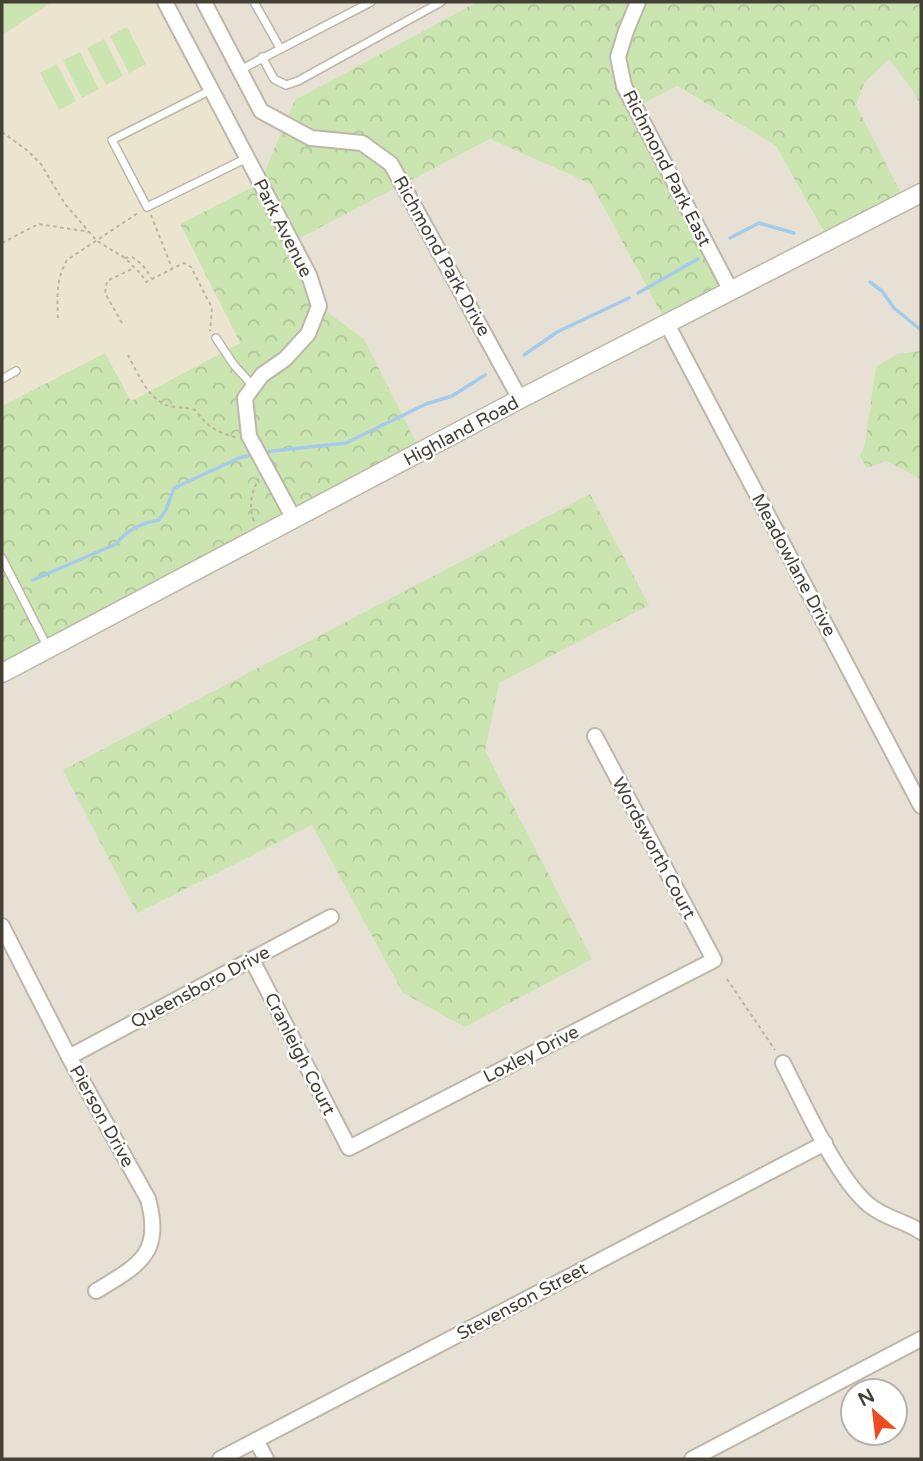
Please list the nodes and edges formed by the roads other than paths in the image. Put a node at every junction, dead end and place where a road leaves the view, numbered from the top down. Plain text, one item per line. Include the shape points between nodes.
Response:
1 (165, 2) edge
2 (204, 2) edge
3 (254, 2) edge
4 (371, 2) edge
5 (441, 2) edge
6 (638, 2) edge
7 (280, 48) junction
8 (262, 57) junction
9 (239, 70) junction
10 (211, 90) junction
11 (247, 158) junction
12 (921, 193) edge
13 (730, 291) junction
14 (667, 324) junction
15 (216, 338) road end
16 (16, 371) dead end
17 (2, 379) edge
18 (254, 386) junction
19 (520, 399) junction
20 (294, 519) junction
21 (2, 558) edge
22 (48, 648) junction
23 (2, 673) edge
24 (595, 736) dead end
25 (921, 807) edge
26 (331, 917) dead end
27 (2, 926) edge
28 (252, 960) junction
29 (714, 960) joint
30 (69, 1057) junction
31 (783, 1063) road end
32 (825, 1143) junction
33 (349, 1148) joint
34 (921, 1232) edge
35 (96, 1291) dead end
36 (921, 1339) edge
37 (256, 1440) junction
38 (219, 1459) edge
39 (266, 1459) edge
40 (692, 1459) edge

1 - 10 street, Park Avenue
2 - 9 street, Richmond Park Drive
3 - 7 lane
4 - 7 lane
5 - 8 lane via 286,85 274,79
6 - 13 street, Richmond Park East via 618,57 624,86
7 - 8 lane
8 - 9 lane
9 - 19 street, Richmond Park Drive via 261,111 311,138 362,143 391,164
10 - 11 street, Park Avenue
10 - 11 lane via 112,141 146,207
11 - 18 street, Park Avenue via 309,275 319,306 308,334
12 - 13 street, Highland Road
13 - 14 street, Highland Road
14 - 19 street, Highland Road
14 - 25 street, Meadowlane Drive
15 - 18 lane
16 - 17 lane
18 - 20 street via 245,398 244,438
19 - 20 street, Highland Road
20 - 22 street, Highland Road
21 - 22 lane
22 - 23 street, Highland Road
24 - 29 street, Wordsworth Court
26 - 28 street, Queensboro Drive
27 - 30 street, Pierson Drive
28 - 30 street, Queensboro Drive
28 - 33 street, Cranleigh Court
29 - 33 street, Loxley Drive
30 - 35 street, Pierson Drive via 148,1199 153,1219 150,1246 141,1259
31 - 32 street
32 - 34 street via 867,1204
32 - 37 street, Stevenson Street
36 - 40 street
37 - 38 street, Stevenson Street
37 - 39 street

